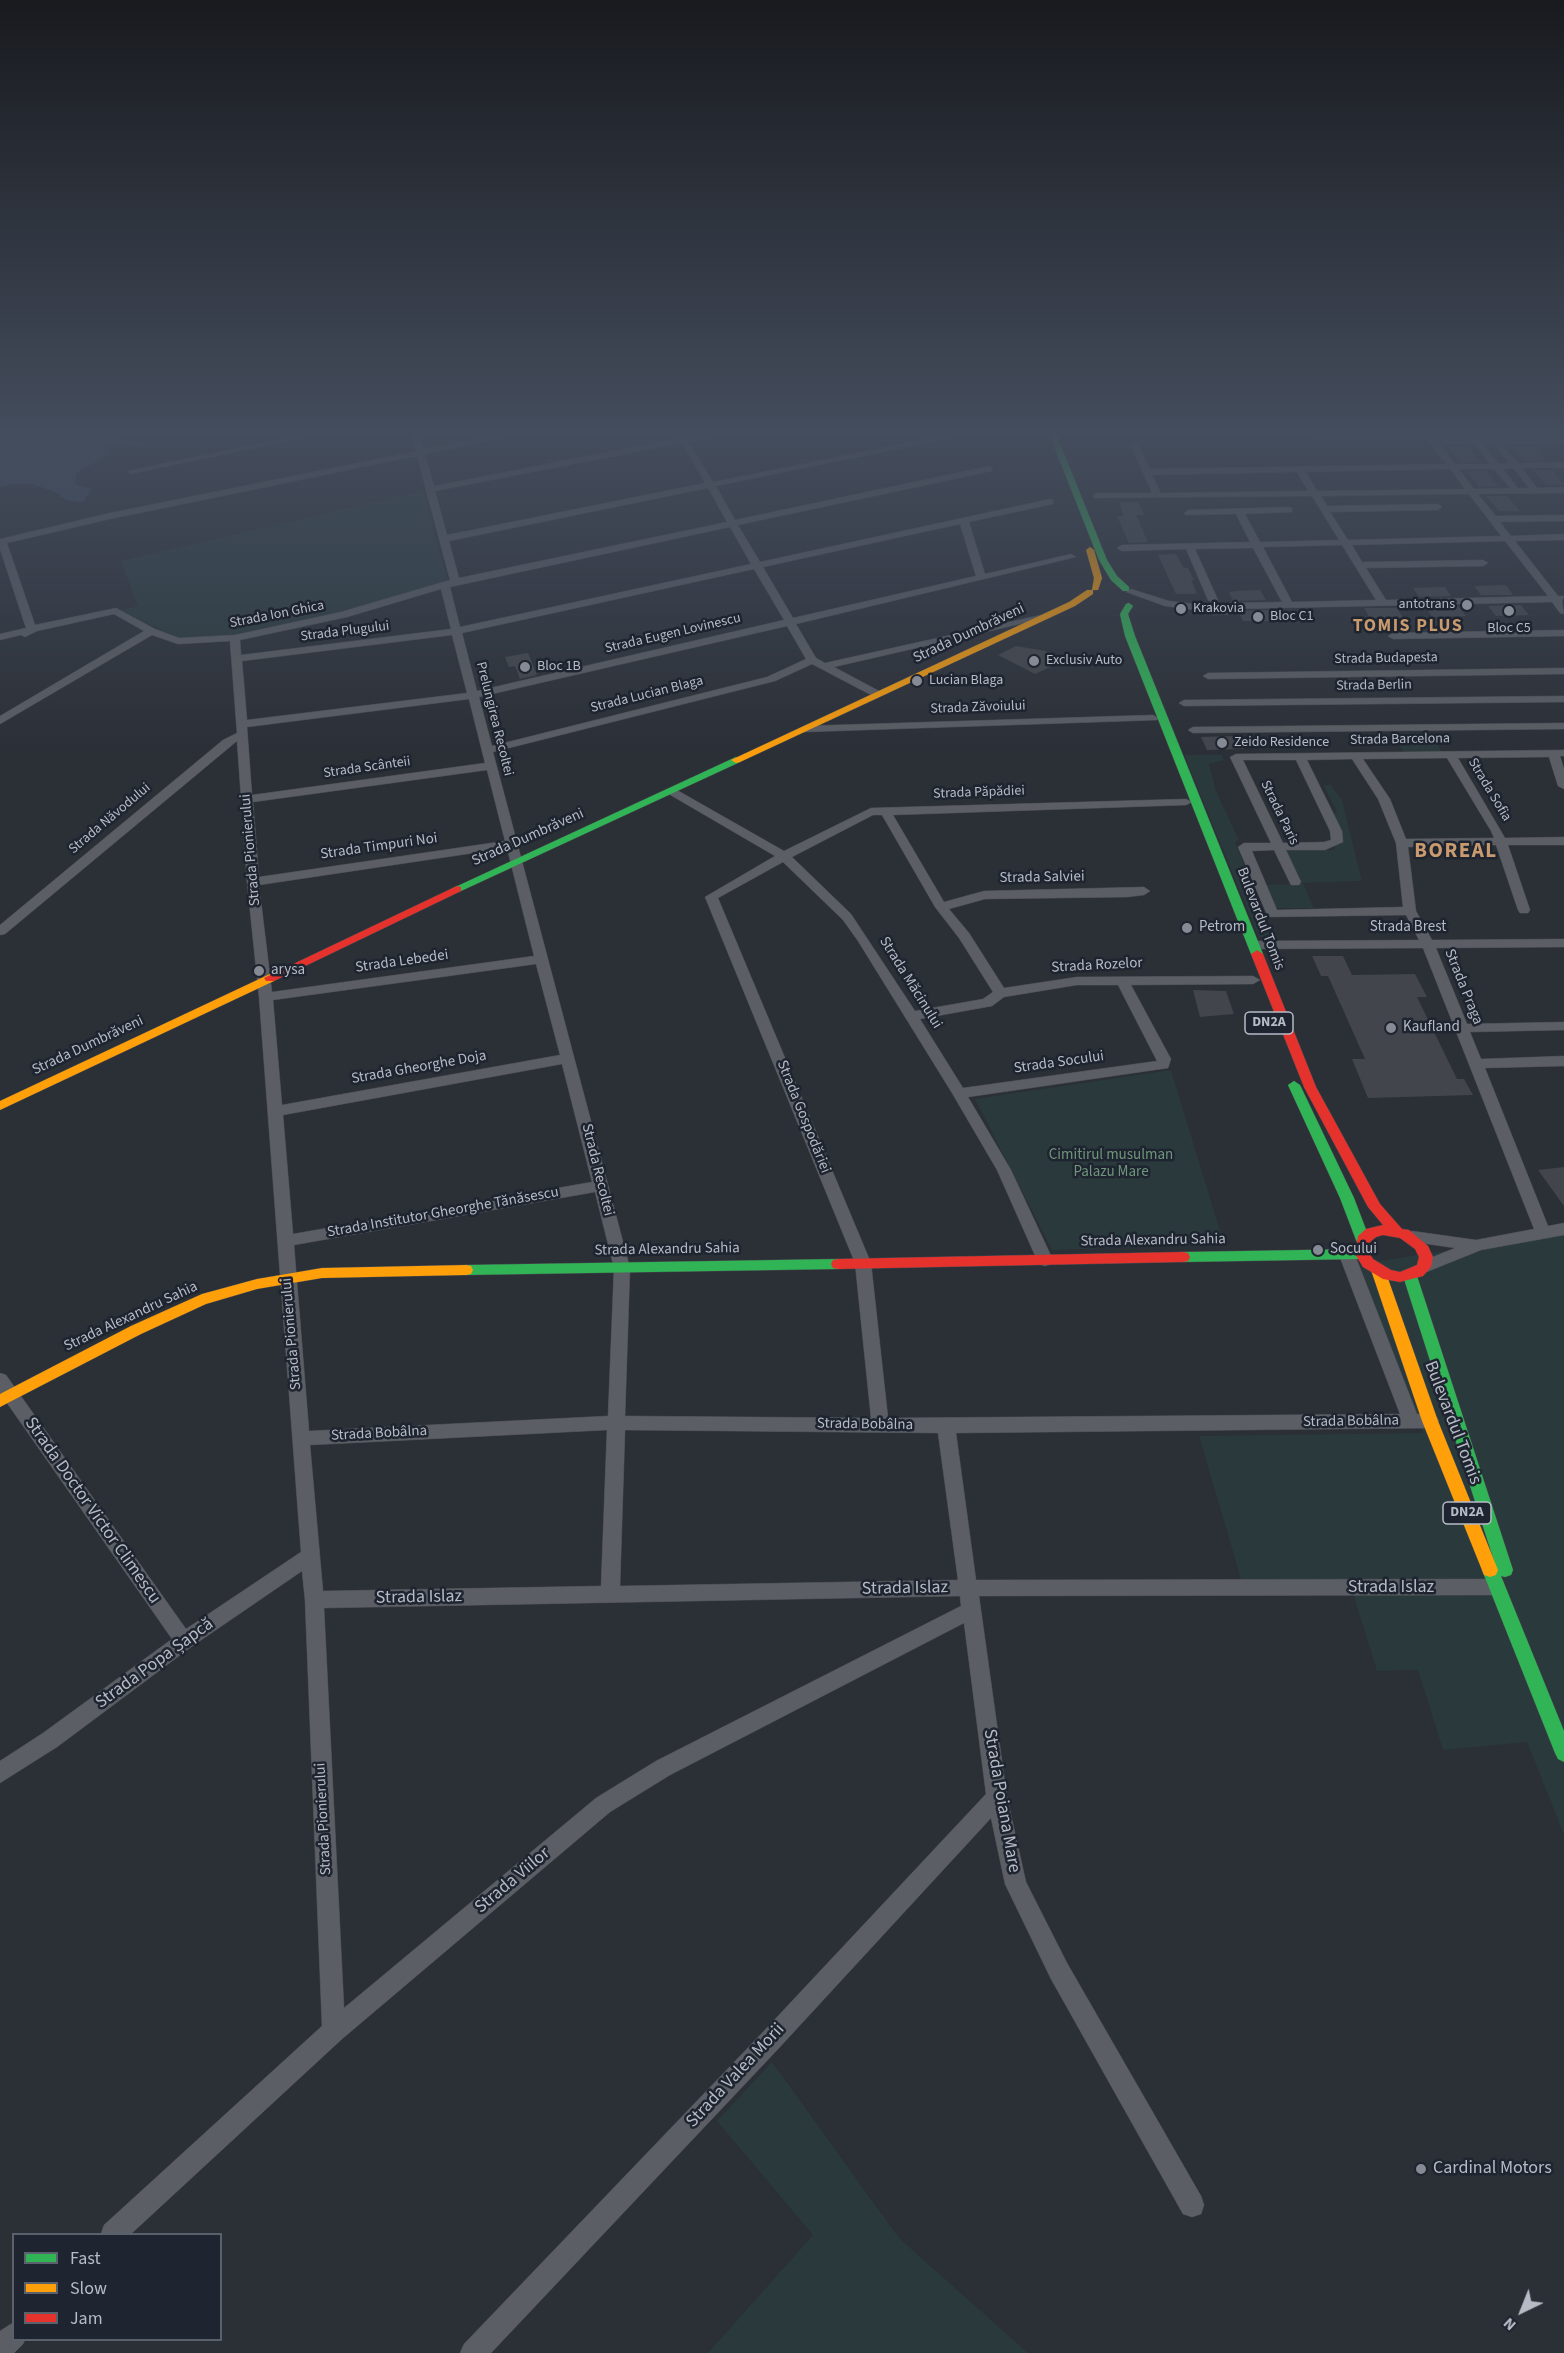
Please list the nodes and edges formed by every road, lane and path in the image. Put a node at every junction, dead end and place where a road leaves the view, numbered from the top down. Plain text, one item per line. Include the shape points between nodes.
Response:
1 (443, 541) edge
2 (652, 541) edge
3 (742, 541) edge
4 (873, 541) edge
5 (970, 541) edge
6 (1086, 541) edge
7 (1095, 541) edge
8 (1255, 541) edge
9 (1523, 541) edge
10 (1, 542) edge
11 (1346, 542) junction
12 (1510, 542) junction
13 (1257, 545) junction
14 (1564, 545) edge
15 (1189, 546) junction
16 (1122, 548) dead end
17 (1071, 557) dead end
18 (1483, 563) dead end
19 (757, 566) junction
20 (1360, 566) junction
21 (981, 578) junction
22 (450, 583) junction
23 (1130, 597) junction
24 (1559, 599) edge
25 (1100, 600) junction
26 (1383, 603) junction
27 (1209, 604) junction
28 (1289, 605) junction
29 (1564, 611) edge
30 (1044, 617) junction
31 (790, 622) junction
32 (32, 631) junction
33 (151, 631) junction
34 (456, 631) junction
35 (1564, 633) edge
36 (1393, 636) dead end
37 (0, 637) edge
38 (235, 638) junction
39 (0, 644) edge
40 (237, 659) junction
41 (812, 660) junction
42 (825, 666) junction
43 (1564, 672) edge
44 (1208, 676) dead end
45 (877, 694) junction
46 (473, 695) junction
47 (1564, 699) edge
48 (1184, 703) dead end
49 (1153, 718) junction
50 (0, 721) edge
51 (1564, 726) edge
52 (804, 729) junction
53 (242, 730) junction
54 (1193, 730) dead end
55 (487, 750) junction
56 (1558, 753) edge
57 (1450, 754) junction
58 (1356, 756) junction
59 (1300, 757) junction
60 (1236, 758) joint
61 (490, 766) junction
62 (1564, 786) edge
63 (671, 791) junction
64 (247, 799) junction
65 (1186, 802) junction
66 (885, 811) junction
67 (1564, 841) edge
68 (1500, 842) junction
69 (1402, 843) junction
70 (510, 844) junction
71 (1278, 846) junction
72 (784, 856) junction
73 (517, 861) junction
74 (253, 882) junction
75 (1295, 882) dead end
76 (1144, 891) dead end
77 (941, 907) junction
78 (1524, 910) dead end
79 (1410, 911) junction
80 (0, 930) edge
81 (1428, 944) junction
82 (1564, 944) edge
83 (1253, 945) junction
84 (542, 959) junction
85 (1122, 980) junction
86 (1253, 980) junction
87 (265, 989) junction
88 (1000, 993) junction
89 (1261, 1002) dead end
90 (911, 1016) junction
91 (1564, 1026) edge
92 (1462, 1028) junction
93 (568, 1058) junction
94 (1564, 1061) edge
95 (1476, 1064) junction
96 (1290, 1076) dead end
97 (959, 1093) junction
98 (0, 1106) edge
99 (275, 1111) junction
100 (601, 1186) junction
101 (1564, 1229) edge
102 (1543, 1232) junction
103 (1403, 1235) junction
104 (285, 1240) junction
105 (1478, 1245) junction
106 (1358, 1250) junction
107 (1045, 1260) junction
108 (863, 1263) junction
109 (622, 1268) junction
110 (1378, 1270) junction
111 (1417, 1271) junction
112 (288, 1278) junction
113 (4, 1392) edge
114 (1411, 1421) junction
115 (1430, 1421) junction
116 (617, 1423) junction
117 (880, 1425) junction
118 (946, 1426) junction
119 (301, 1438) junction
120 (310, 1556) junction
121 (1496, 1587) junction
122 (968, 1588) junction
123 (610, 1595) junction
124 (314, 1600) junction
125 (971, 1610) junction
126 (184, 1641) junction
127 (1564, 1716) edge
128 (1564, 1753) edge
129 (0, 1773) edge
130 (997, 1797) junction
131 (334, 2031) junction
132 (1192, 2205) dead end
133 (115, 2233) edge
134 (12, 2337) edge
135 (0, 2349) edge
136 (473, 2353) edge

1 - 22 street, Prelungirea Recoltei
2 - 22 street, Strada Ion Ghica
3 - 19 street
4 - 19 street, Strada Plugului
5 - 21 street
6 - 25 main road, Bulevardul Tomis / DN2A via 1098,578
7 - 23 main road via 1114,578
8 - 13 street
9 - 12 street
10 - 32 street via 12,585
11 - 12 street
11 - 13 street
11 - 20 street
12 - 14 street
12 - 24 street
13 - 15 street
13 - 28 street
15 - 16 street
15 - 27 street
17 - 21 street, Strada Eugen Lovinescu
18 - 20 street
19 - 31 street
19 - 34 street, Strada Plugului
20 - 26 street
21 - 31 street, Strada Eugen Lovinescu
22 - 34 street, Prelungirea Recoltei
22 - 38 street, Strada Ion Ghica via 343,615
23 - 25 main road
23 - 25 main road via 1110,586
23 - 27 street via 1168,604
23 - 83 main road, Bulevardul Tomis / DN2A via 1124,614 1130,636
24 - 26 street
24 - 29 street
25 - 30 main road, Strada Dumbrăveni via 1072,604
25 - 49 main road, Bulevardul Tomis / DN2A via 1112,616
26 - 28 street
27 - 28 street via 1213,612 1229,610 1230,606
30 - 42 street
30 - 45 main road, Strada Dumbrăveni
31 - 41 street
31 - 46 street, Strada Eugen Lovinescu
32 - 33 street, Strada Ion Ghica via 103,612 116,612
32 - 37 street
32 - 39 street
33 - 38 street, Strada Ion Ghica via 178,641
33 - 50 street
34 - 40 street, Strada Plugului
34 - 46 street, Prelungirea Recoltei
35 - 36 street
38 - 40 street, Strada Pionierului
40 - 53 street, Strada Pionierului
41 - 42 street
41 - 55 street, Strada Lucian Blaga via 771,679
42 - 45 street
43 - 44 street, Strada Budapesta
45 - 52 main road, Strada Dumbrăveni
46 - 53 street, Strada Eugen Lovinescu
46 - 55 street, Prelungirea Recoltei
47 - 48 street, Strada Berlin
49 - 52 street, Strada Zăvoiului
49 - 65 main road, Bulevardul Tomis / DN2A
51 - 54 street
52 - 63 main road, Strada Dumbrăveni
53 - 64 street, Strada Pionierului
53 - 80 street, Strada Năvodului
55 - 61 street, Prelungirea Recoltei
56 - 57 street, Strada Barcelona
56 - 62 street
57 - 58 street, Strada Barcelona
57 - 68 street, Strada Sofia
58 - 59 street, Strada Barcelona
58 - 69 street, Strada Praga via 1384,799
59 - 60 street, Strada Barcelona
59 - 71 street via 1336,831 1337,842 1324,846
60 - 71 street, Strada Paris
61 - 64 street, Strada Scânteii
61 - 70 street, Prelungirea Recoltei
63 - 72 street, Strada Măcinului
63 - 73 main road, Strada Dumbrăveni
64 - 74 street, Strada Pionierului
65 - 66 street, Strada Păpădiei
65 - 86 main road, Bulevardul Tomis / DN2A
66 - 72 street, Strada Păpădiei via 871,812
66 - 77 street
67 - 68 street
68 - 69 street
68 - 78 street, Strada Sofia
69 - 79 street, Strada Praga
70 - 73 street, Prelungirea Recoltei
70 - 74 street, Strada Timpuri Noi
71 - 75 street, Strada Paris
71 - 79 street via 1244,847 1272,914
72 - 90 street, Strada Măcinului via 847,917
72 - 108 street, Strada Gospodăriei via 711,897
73 - 84 street, Strada Recoltei
73 - 87 main road, Strada Dumbrăveni
74 - 87 street, Strada Pionierului
76 - 77 street, Strada Salviei via 984,895
77 - 88 street
79 - 81 street, Strada Praga
81 - 82 street, Strada Brest
81 - 83 street, Strada Brest
81 - 92 street, Strada Praga
83 - 103 main road, Bulevardul Tomis / DN2A via 1311,1087 1375,1207
84 - 87 street, Strada Lebedei
84 - 93 street, Strada Recoltei
85 - 86 street, Strada Rozelor
85 - 88 street, Strada Rozelor via 1077,981
85 - 97 street, Strada Socului via 1164,1059 1163,1065
86 - 89 main road, Bulevardul Tomis / DN2A
87 - 98 main road, Strada Dumbrăveni
87 - 99 street, Strada Pionierului
88 - 90 street, Strada Rozelor via 987,1003
90 - 97 street, Strada Măcinului
91 - 92 street
92 - 95 street, Strada Praga
93 - 99 street, Strada Gheorghe Doja
93 - 100 street, Strada Recoltei
94 - 95 street
95 - 102 street, Strada Praga
96 - 106 main road via 1347,1198
97 - 107 street, Strada Măcinului via 1004,1170
99 - 104 street, Strada Pionierului
100 - 104 street, Strada Institutor Gheorghe Tănăsescu
100 - 109 street, Strada Recoltei
101 - 102 street
102 - 105 street
103 - 105 street
103 - 106 main road via 1383,1230 1371,1233
103 - 111 main road via 1421,1246 1426,1257
104 - 112 street, Strada Pionierului
105 - 111 street
106 - 107 main road, Strada Alexandru Sahia
106 - 110 main road
106 - 114 street
107 - 108 main road, Strada Alexandru Sahia
108 - 109 main road, Strada Alexandru Sahia
108 - 117 street, Strada Gospodăriei
109 - 112 main road, Strada Alexandru Sahia via 322,1273
109 - 116 street, Strada Recoltei
110 - 111 main road via 1400,1277
110 - 115 main road, Bulevardul Tomis / DN2A
111 - 127 main road, Bulevardul Tomis / DN2A via 1512,1591
112 - 113 main road, Strada Alexandru Sahia via 201,1300
112 - 119 street, Strada Pionierului
113 - 126 street, Strada Doctor Victor Climescu
114 - 115 street, Strada Bobâlna
114 - 118 street, Strada Bobâlna
115 - 121 main road, Bulevardul Tomis / DN2A
116 - 117 street, Strada Bobâlna
116 - 119 street, Strada Bobâlna
116 - 123 street, Strada Recoltei
117 - 118 street, Strada Bobâlna
118 - 122 street, Strada Poiana Mare
119 - 120 street, Strada Pionierului
120 - 124 street, Strada Pionierului
120 - 126 street, Strada Popa Șapcă
121 - 122 street, Strada Islaz
121 - 128 main road, Bulevardul Tomis / DN2A
122 - 123 street, Strada Islaz
122 - 125 street, Strada Poiana Mare
123 - 124 street, Strada Islaz
124 - 131 street, Strada Pionierului
125 - 130 street, Strada Poiana Mare
125 - 131 street, Strada Viilor via 663,1768 603,1805
126 - 129 street, Strada Popa Șapcă
130 - 132 street, Strada Poiana Mare via 1016,1884 1059,1971
130 - 136 street, Strada Valea Morii
131 - 133 street, Strada Viilor
134 - 135 street

